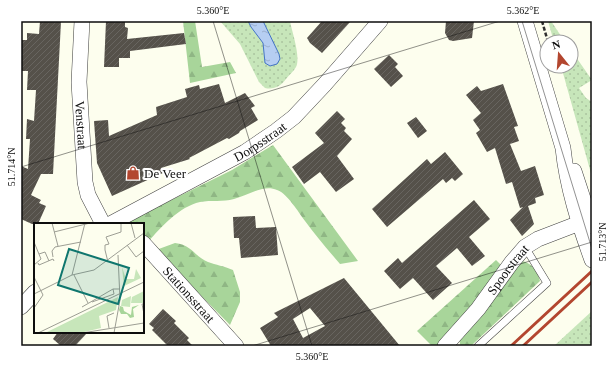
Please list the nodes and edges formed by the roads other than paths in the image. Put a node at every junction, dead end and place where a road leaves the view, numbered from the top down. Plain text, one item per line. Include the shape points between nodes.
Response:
1 (82, 21) edge
2 (380, 21) edge
3 (525, 21) edge
4 (119, 222) edge
5 (102, 223) edge
6 (587, 223) edge
7 (144, 244) edge
8 (525, 247) junction
9 (592, 260) edge
10 (34, 293) edge
11 (21, 307) edge
12 (236, 346) edge
13 (445, 346) edge
14 (478, 346) edge

1 - 5 street, Venstraat via 79,82 85,182 88,195
2 - 4 street, Dorpsstraat via 325,84 276,132
3 - 6 street via 563,148 571,162
6 - 8 street, Spoorstraat via 538,239
6 - 9 street
7 - 12 street, Stationsstraat
8 - 13 street, Spoorstraat
8 - 14 lane via 547,283
10 - 11 street

